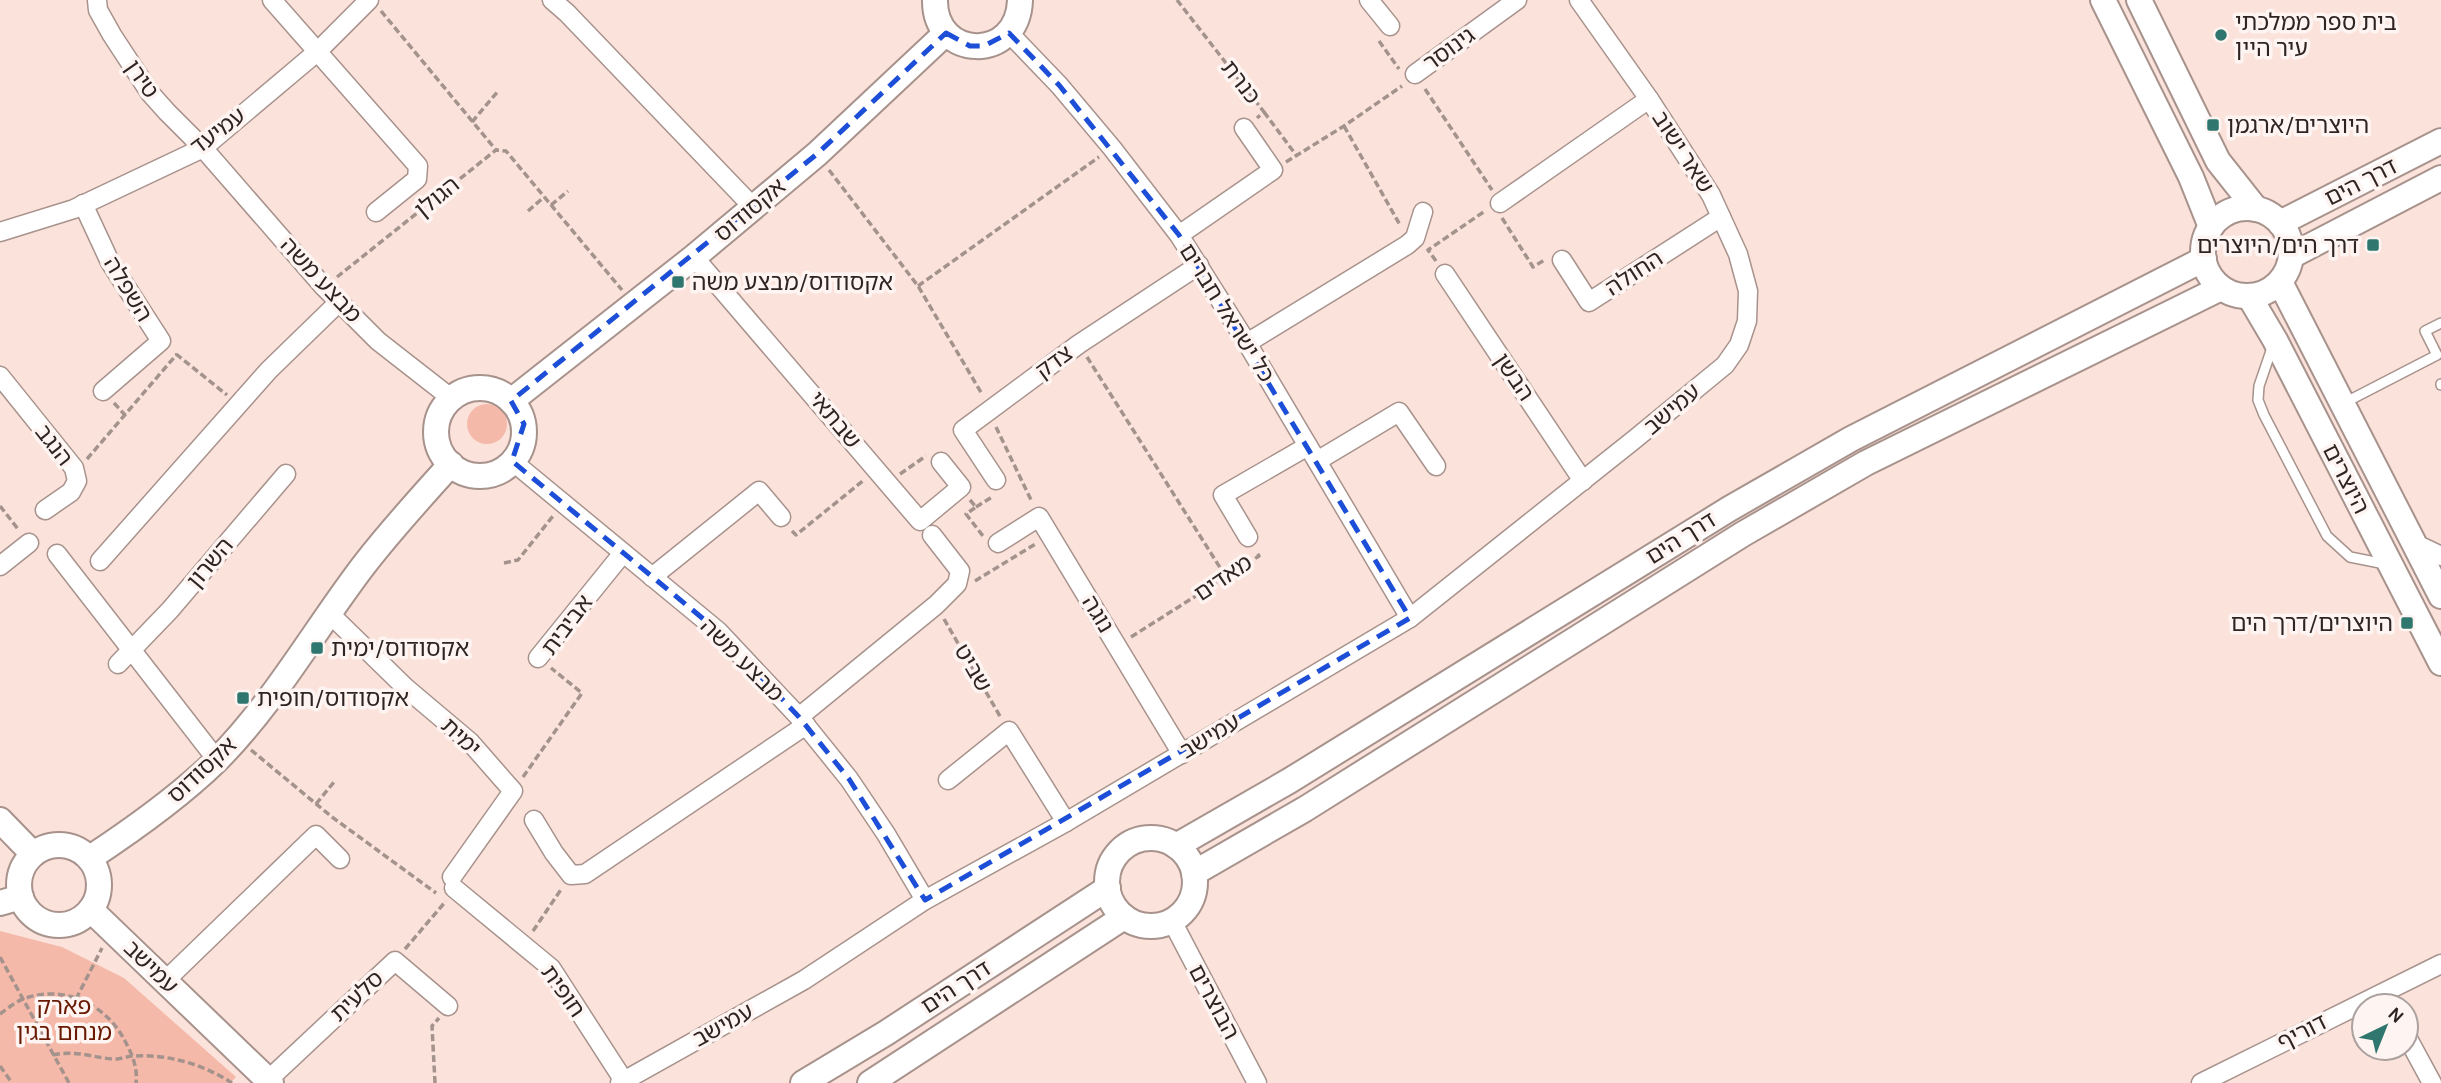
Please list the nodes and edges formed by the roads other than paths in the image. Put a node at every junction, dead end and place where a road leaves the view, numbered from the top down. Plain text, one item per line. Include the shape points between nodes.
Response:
1 (97, 0) edge
2 (272, 0) edge
3 (552, 0) edge
4 (934, 0) edge
5 (1020, 0) edge
6 (1369, 0) edge
7 (1517, 0) edge
8 (1579, 0) edge
9 (2103, 0) edge
10 (2139, 0) edge
11 (375, 5) edge
12 (571, 6) edge
13 (1390, 26) road end
14 (946, 33) junction
15 (1009, 33) junction
16 (317, 52) junction
17 (1412, 78) road end
18 (1649, 99) junction
19 (1244, 128) road end
20 (2441, 141) edge
21 (203, 148) junction
22 (2441, 178) edge
23 (83, 204) junction
24 (1497, 204) road end
25 (753, 206) junction
26 (2256, 209) junction
27 (376, 212) dead end
28 (1423, 212) dead end
29 (1721, 218) junction
30 (2280, 223) junction
31 (2211, 227) junction
32 (0, 232) edge
33 (1180, 235) junction
34 (2291, 256) junction
35 (695, 257) junction
36 (2204, 259) junction
37 (1562, 260) road end
38 (1199, 265) junction
39 (1445, 274) road end
40 (2280, 282) junction
41 (2221, 288) junction
42 (2249, 296) junction
43 (339, 302) junction
44 (1747, 321) joint
45 (2441, 323) edge
46 (2274, 340) junction
47 (1247, 343) junction
48 (0, 376) edge
49 (103, 391) dead end
50 (451, 398) junction
51 (511, 401) junction
52 (2342, 404) junction
53 (1313, 454) junction
54 (512, 461) junction
55 (941, 462) dead end
56 (451, 464) junction
57 (1436, 466) dead end
58 (286, 474) dead end
59 (996, 480) dead end
60 (1583, 481) junction
61 (45, 510) dead end
62 (780, 517) road end
63 (932, 535) dead end
64 (1248, 537) road end
65 (29, 543) road end
66 (998, 543) road end
67 (2414, 543) junction
68 (623, 553) junction
69 (58, 554) dead end
70 (2441, 556) edge
71 (100, 561) dead end
72 (0, 566) edge
73 (2391, 566) junction
74 (652, 577) junction
75 (2441, 596) edge
76 (329, 613) junction
77 (1410, 618) junction
78 (132, 650) junction
79 (538, 658) road end
80 (2441, 663) edge
81 (118, 664) dead end
82 (803, 721) junction
83 (1182, 754) junction
84 (217, 760) junction
85 (948, 780) dead end
86 (0, 820) edge
87 (534, 820) dead end
88 (1066, 822) junction
89 (1176, 846) junction
90 (33, 854) junction
91 (90, 859) junction
92 (340, 859) dead end
93 (1194, 873) junction
94 (453, 883) joint
95 (1108, 888) junction
96 (10, 900) edge
97 (925, 900) junction
98 (91, 910) junction
99 (1124, 916) junction
100 (1172, 921) junction
101 (2441, 964) edge
102 (165, 981) junction
103 (2397, 992) edge
104 (448, 1006) road end
105 (2350, 1015) edge
106 (2420, 1061) edge
107 (270, 1082) edge
108 (622, 1082) edge
109 (803, 1083) edge
110 (870, 1083) edge
111 (1257, 1083) edge
112 (2201, 1083) edge
113 (2432, 1083) edge

1 - 21 street, טירן via 112,35 150,93
2 - 16 street, הגולן
3 - 12 street
4 - 14 street via 935,13
5 - 15 street
6 - 13 street
7 - 17 street, גינוסר
8 - 18 street, שאר ישוב
9 - 31 street
10 - 26 street via 2218,161
11 - 16 street, עמיעד
12 - 25 street
14 - 15 street via 970,46 984,46
14 - 25 street, אקסודוס via 817,154
15 - 33 street, כל ישראל חברים via 1059,85
16 - 21 street, עמיעד
16 - 27 street, הגולן via 418,166 417,179
18 - 24 street
18 - 29 street, שאר ישוב
19 - 33 street, כנרת via 1273,170
20 - 30 street, דרך הים
21 - 23 street, עמיעד
21 - 43 street, מבצע משה
22 - 34 street, דרך הים
23 - 32 street, עמיעד
23 - 49 street, השפלה via 110,262 160,341
25 - 35 street, אקסודוס
26 - 30 street
26 - 31 street via 2233,211
28 - 47 street via 1415,238 1407,245
29 - 37 street, החולה via 1589,302
29 - 44 street, שאר ישוב via 1748,291
30 - 34 street via 2291,244
31 - 36 street
33 - 38 street, כל ישראל חברים
34 - 40 street
35 - 51 street, אקסודוס
35 - 55 street, שבתאי via 920,521 961,488
36 - 41 street
36 - 89 street, דרך הים via 1851,439
38 - 47 street, כל ישראל חברים
38 - 59 street, צדק via 1079,344 963,430
39 - 60 street, הבשן
40 - 42 street via 2271,290
40 - 52 street, היוצרים
41 - 42 street
41 - 93 street, דרך הים via 1855,470 1743,534 1317,802
42 - 46 street, היוצרים
43 - 50 street, מבצע משה via 377,341
43 - 71 street via 269,370
44 - 60 street, עמישב via 1739,345 1725,365
45 - 52 lane via 2425,331 2437,355
46 - 73 street, היוצרים
46 - 73 lane via 2259,386 2264,415 2327,536 2350,557
47 - 53 street, כל ישראל חברים
48 - 61 street, הנגב via 74,468 77,481 71,492
50 - 51 street via 463,391 488,388
50 - 56 street via 436,431 438,444
51 - 54 street via 524,424 520,451
52 - 67 street, היוצרים
53 - 57 street via 1399,412
53 - 64 street, מאדים via 1223,495
53 - 77 street, כל ישראל חברים
54 - 56 street via 504,469 482,475 471,475
54 - 68 street, מבצע משה
56 - 76 street, אקסודוס
58 - 78 street, השרון
60 - 77 street, עמישב
62 - 74 street via 759,491
63 - 82 street via 960,571 957,584
65 - 72 street
66 - 83 street, נוגה via 1039,517
67 - 70 street
67 - 75 street, היוצרים
68 - 74 street, מבצע משה
68 - 79 street, אביבית
69 - 78 street
73 - 80 street, היוצרים
74 - 82 street, מבצע משה via 718,631
76 - 84 street, אקסודוס
76 - 94 street, ימית via 470,742 513,791
77 - 83 street, עמישב
78 - 81 street, השרון
78 - 84 street
82 - 87 street via 585,874 571,875
82 - 97 street, מבצע משה via 849,779
83 - 88 street, עמישב
84 - 91 street, אקסודוס
85 - 88 street via 1009,731
86 - 90 street
88 - 97 street, עמישב
89 - 93 street
89 - 95 street via 1157,839 1128,845 1114,859
90 - 91 street via 56,845 69,846
90 - 96 street
91 - 98 street via 100,884
92 - 102 street via 316,835
93 - 100 street via 1191,902
94 - 108 street, חופית via 551,968
95 - 99 street
95 - 109 street, דרך הים
96 - 98 street via 46,923 71,924
97 - 108 street, עמישב via 804,980
98 - 102 street, עמישב
99 - 100 street via 1152,927
99 - 110 street, דרך הים
100 - 111 street, הבוצרים
101 - 103 street, דוריף
102 - 107 street, עמישב
104 - 107 street, סלעית via 395,961
105 - 112 street, דוריף
106 - 113 street

